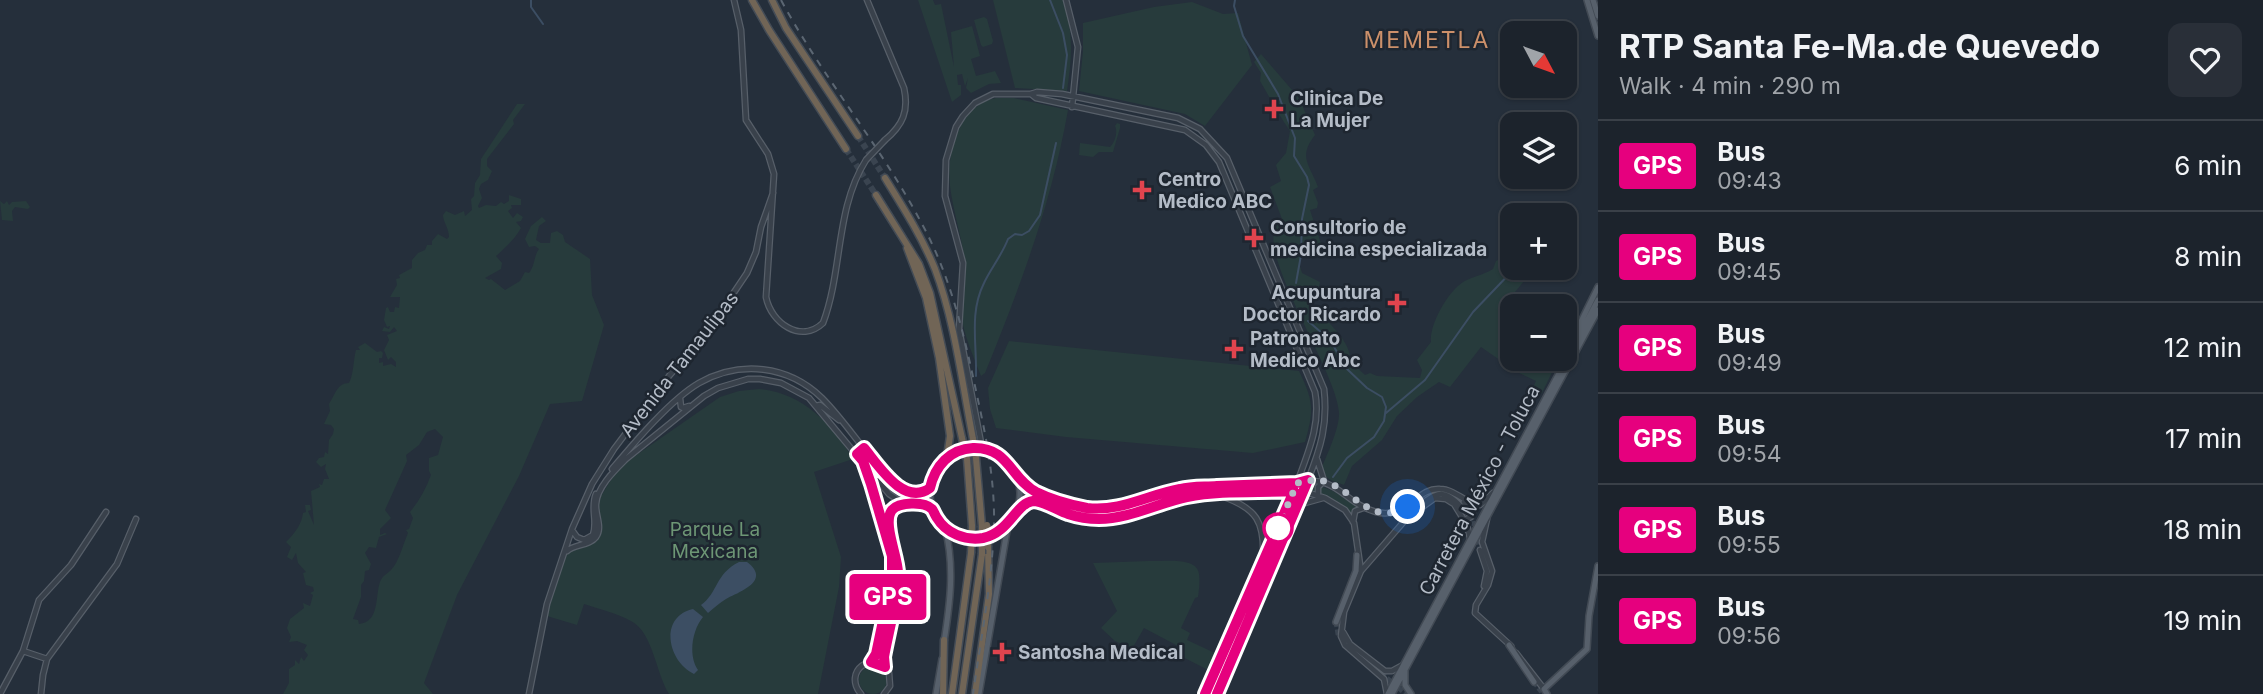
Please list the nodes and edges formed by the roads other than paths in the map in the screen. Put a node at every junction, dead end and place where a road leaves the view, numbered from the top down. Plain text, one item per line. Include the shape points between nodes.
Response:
1 (734, 0) edge
2 (752, 0) edge
3 (772, 0) edge
4 (867, 0) edge
5 (1066, 0) edge
6 (1587, 0) edge
7 (1592, 0) edge
8 (1598, 16) edge
9 (1598, 36) edge
10 (1031, 94) junction
11 (1074, 96) junction
12 (1072, 107) junction
13 (858, 136) tunnel mouth
14 (846, 149) tunnel mouth
15 (885, 178) tunnel mouth
16 (773, 192) junction
17 (876, 195) tunnel mouth
18 (761, 227) junction
19 (770, 229) junction
20 (901, 233) junction
21 (1598, 287) edge
22 (1598, 300) edge
23 (1289, 303) junction
24 (1280, 307) junction
25 (1597, 312) edge
26 (1577, 330) edge
27 (1560, 372) joint
28 (797, 380) junction
29 (781, 383) junction
30 (704, 396) junction
31 (680, 397) junction
32 (816, 407) junction
33 (843, 422) junction
34 (653, 424) junction
35 (655, 435) junction
36 (982, 448) junction
37 (947, 457) junction
38 (1317, 457) junction
39 (863, 461) junction
40 (1016, 474) junction
41 (1308, 480) junction
42 (1324, 481) junction
43 (1297, 483) junction
44 (1279, 484) junction
45 (1194, 487) junction
46 (930, 488) junction
47 (1496, 489) junction
48 (1294, 491) junction
49 (1303, 491) junction
50 (1035, 492) junction
51 (1279, 492) junction
52 (1217, 494) junction
53 (1454, 494) junction
54 (1197, 496) junction
55 (1319, 496) junction
56 (1325, 498) junction
57 (1033, 501) junction
58 (1066, 502) junction
59 (904, 503) junction
60 (1297, 505) junction
61 (1367, 507) junction
62 (932, 509) junction
63 (1059, 511) junction
64 (1465, 511) tunnel mouth
65 (106, 512) dead end
66 (1398, 512) junction
67 (1016, 513) junction
68 (1489, 515) junction
69 (136, 519) dead end
70 (1464, 520) junction
71 (1353, 523) junction
72 (1008, 524) junction
73 (984, 525) junction
74 (945, 528) junction
75 (572, 529) junction
76 (1470, 539) junction
77 (1480, 550) tunnel mouth
78 (564, 555) junction
79 (1357, 555) junction
80 (1262, 564) junction
81 (1598, 566) edge
82 (1362, 571) junction
83 (1481, 593) junction
84 (1336, 622) tunnel mouth
85 (944, 640) junction
86 (1509, 645) junction
87 (23, 651) junction
88 (47, 659) junction
89 (871, 662) junction
90 (885, 667) junction
91 (1404, 667) junction
92 (1383, 673) junction
93 (1534, 682) tunnel mouth
94 (1546, 692) edge
95 (1408, 693) edge
96 (0, 694) edge
97 (41, 694) edge
98 (529, 694) edge
99 (861, 694) edge
100 (884, 694) edge
101 (936, 694) edge
102 (943, 694) edge
103 (952, 694) edge
104 (962, 694) edge
105 (977, 694) edge
106 (1205, 694) edge
107 (1217, 694) edge
108 (1389, 694) edge

1 - 16 street via 741,30 746,120 773,166
2 - 14 highway
3 - 13 highway
4 - 19 street, bridge via 904,88 903,120 858,173 825,317 813,332 781,324 768,306
5 - 11 street via 1078,47
6 - 9 main road
7 - 8 main road
10 - 11 street
10 - 12 street
10 - 36 street via 1000,93 975,103 956,127 946,160 945,196 962,263 959,329
11 - 12 street
11 - 23 street via 1178,118 1211,139 1231,167
12 - 24 street via 1175,127 1206,145 1220,162
15 - 73 highway, bridge via 934,269 946,306 973,439
16 - 18 street, Avenida Tamaulipas
16 - 19 street
17 - 20 highway
18 - 19 street
18 - 75 street, Avenida Tamaulipas via 756,252 735,292 600,469
20 - 37 highway via 926,298 939,358 950,436
20 - 103 highway, bridge via 919,264 935,308 967,459 971,553
21 - 26 main road
22 - 27 main road, Carretera México - Toluca
23 - 24 street
23 - 38 street via 1324,389 1325,432
24 - 43 street via 1318,409
25 - 68 main road, Carretera México - Toluca
27 - 47 main road, Carretera México - Toluca
28 - 29 street via 793,385
28 - 31 street, Avenida Tamaulipas via 782,372 746,368 715,375
28 - 33 street, Avenida Tamaulipas
29 - 30 street, Avenida Tamaulipas via 748,379
29 - 32 street, Avenida Tamaulipas via 799,391
30 - 31 street via 683,408
30 - 35 street, Avenida Tamaulipas
31 - 34 street, Avenida Tamaulipas
32 - 33 street via 820,405
32 - 39 street, Avenida Tamaulipas
33 - 46 street, Avenida Tamaulipas via 903,491 920,494
34 - 35 street
34 - 75 street, Avenida Tamaulipas via 596,494 593,535 580,539
35 - 78 street, Avenida Tamaulipas via 615,470 598,495 596,537
36 - 37 main road
36 - 40 main road via 1000,456
37 - 46 main road
38 - 41 street
38 - 42 street
39 - 59 street, Avenida Tamaulipas via 890,494
39 - 89 street via 892,556 892,578
40 - 50 street
40 - 67 main road via 1020,494
41 - 42 street
41 - 43 street
41 - 49 main road
42 - 55 street via 1318,487
42 - 61 street
43 - 44 street
43 - 48 main road
44 - 45 street
44 - 51 street
45 - 54 street
45 - 58 street via 1112,509
46 - 62 main road
47 - 53 street via 1480,505
47 - 76 main road, Carretera México - Toluca
48 - 49 street
48 - 51 street
48 - 80 main road
49 - 55 street
49 - 60 main road
50 - 57 street via 1030,494
50 - 58 street
51 - 52 street
52 - 54 street
52 - 80 street via 1255,515 1264,539
53 - 66 street via 1432,490
53 - 70 street via 1473,512
54 - 63 street via 1113,518
55 - 56 street
56 - 60 street
56 - 71 street via 1338,504
57 - 63 street
57 - 67 street
58 - 63 street via 1066,510
59 - 62 street
59 - 90 street via 892,510 888,519 898,574
60 - 107 main road
61 - 66 street
61 - 71 street via 1355,511
62 - 74 main road
64 - 66 street via 1442,493
65 - 87 street via 71,565 39,600
67 - 72 main road
68 - 83 street via 1482,542 1492,571
68 - 91 main road, Carretera México - Toluca
69 - 88 street via 117,564
70 - 76 street
70 - 82 street via 1451,501 1429,501 1407,518
71 - 79 street
72 - 74 main road via 982,538 962,537
72 - 105 main road
73 - 104 highway, bridge
73 - 105 highway, bridge via 989,594
74 - 85 main road via 951,571
75 - 78 street, Avenida Tamaulipas
76 - 91 main road, Carretera México - Toluca
77 - 83 street via 1487,575
78 - 98 street, Avenida Tamaulipas via 547,604
79 - 82 street
79 - 84 main road via 1356,571
80 - 106 main road
81 - 94 main road via 1587,649
82 - 92 street via 1342,628 1348,641
83 - 86 street via 1475,612
85 - 101 main road
85 - 102 highway
86 - 93 main road
86 - 94 street
87 - 88 street
87 - 96 street
88 - 97 street
89 - 90 street
89 - 99 street via 860,667 855,677
90 - 100 street via 891,680
91 - 92 street
91 - 95 main road
91 - 108 main road, Carretera México - Toluca
92 - 108 street

